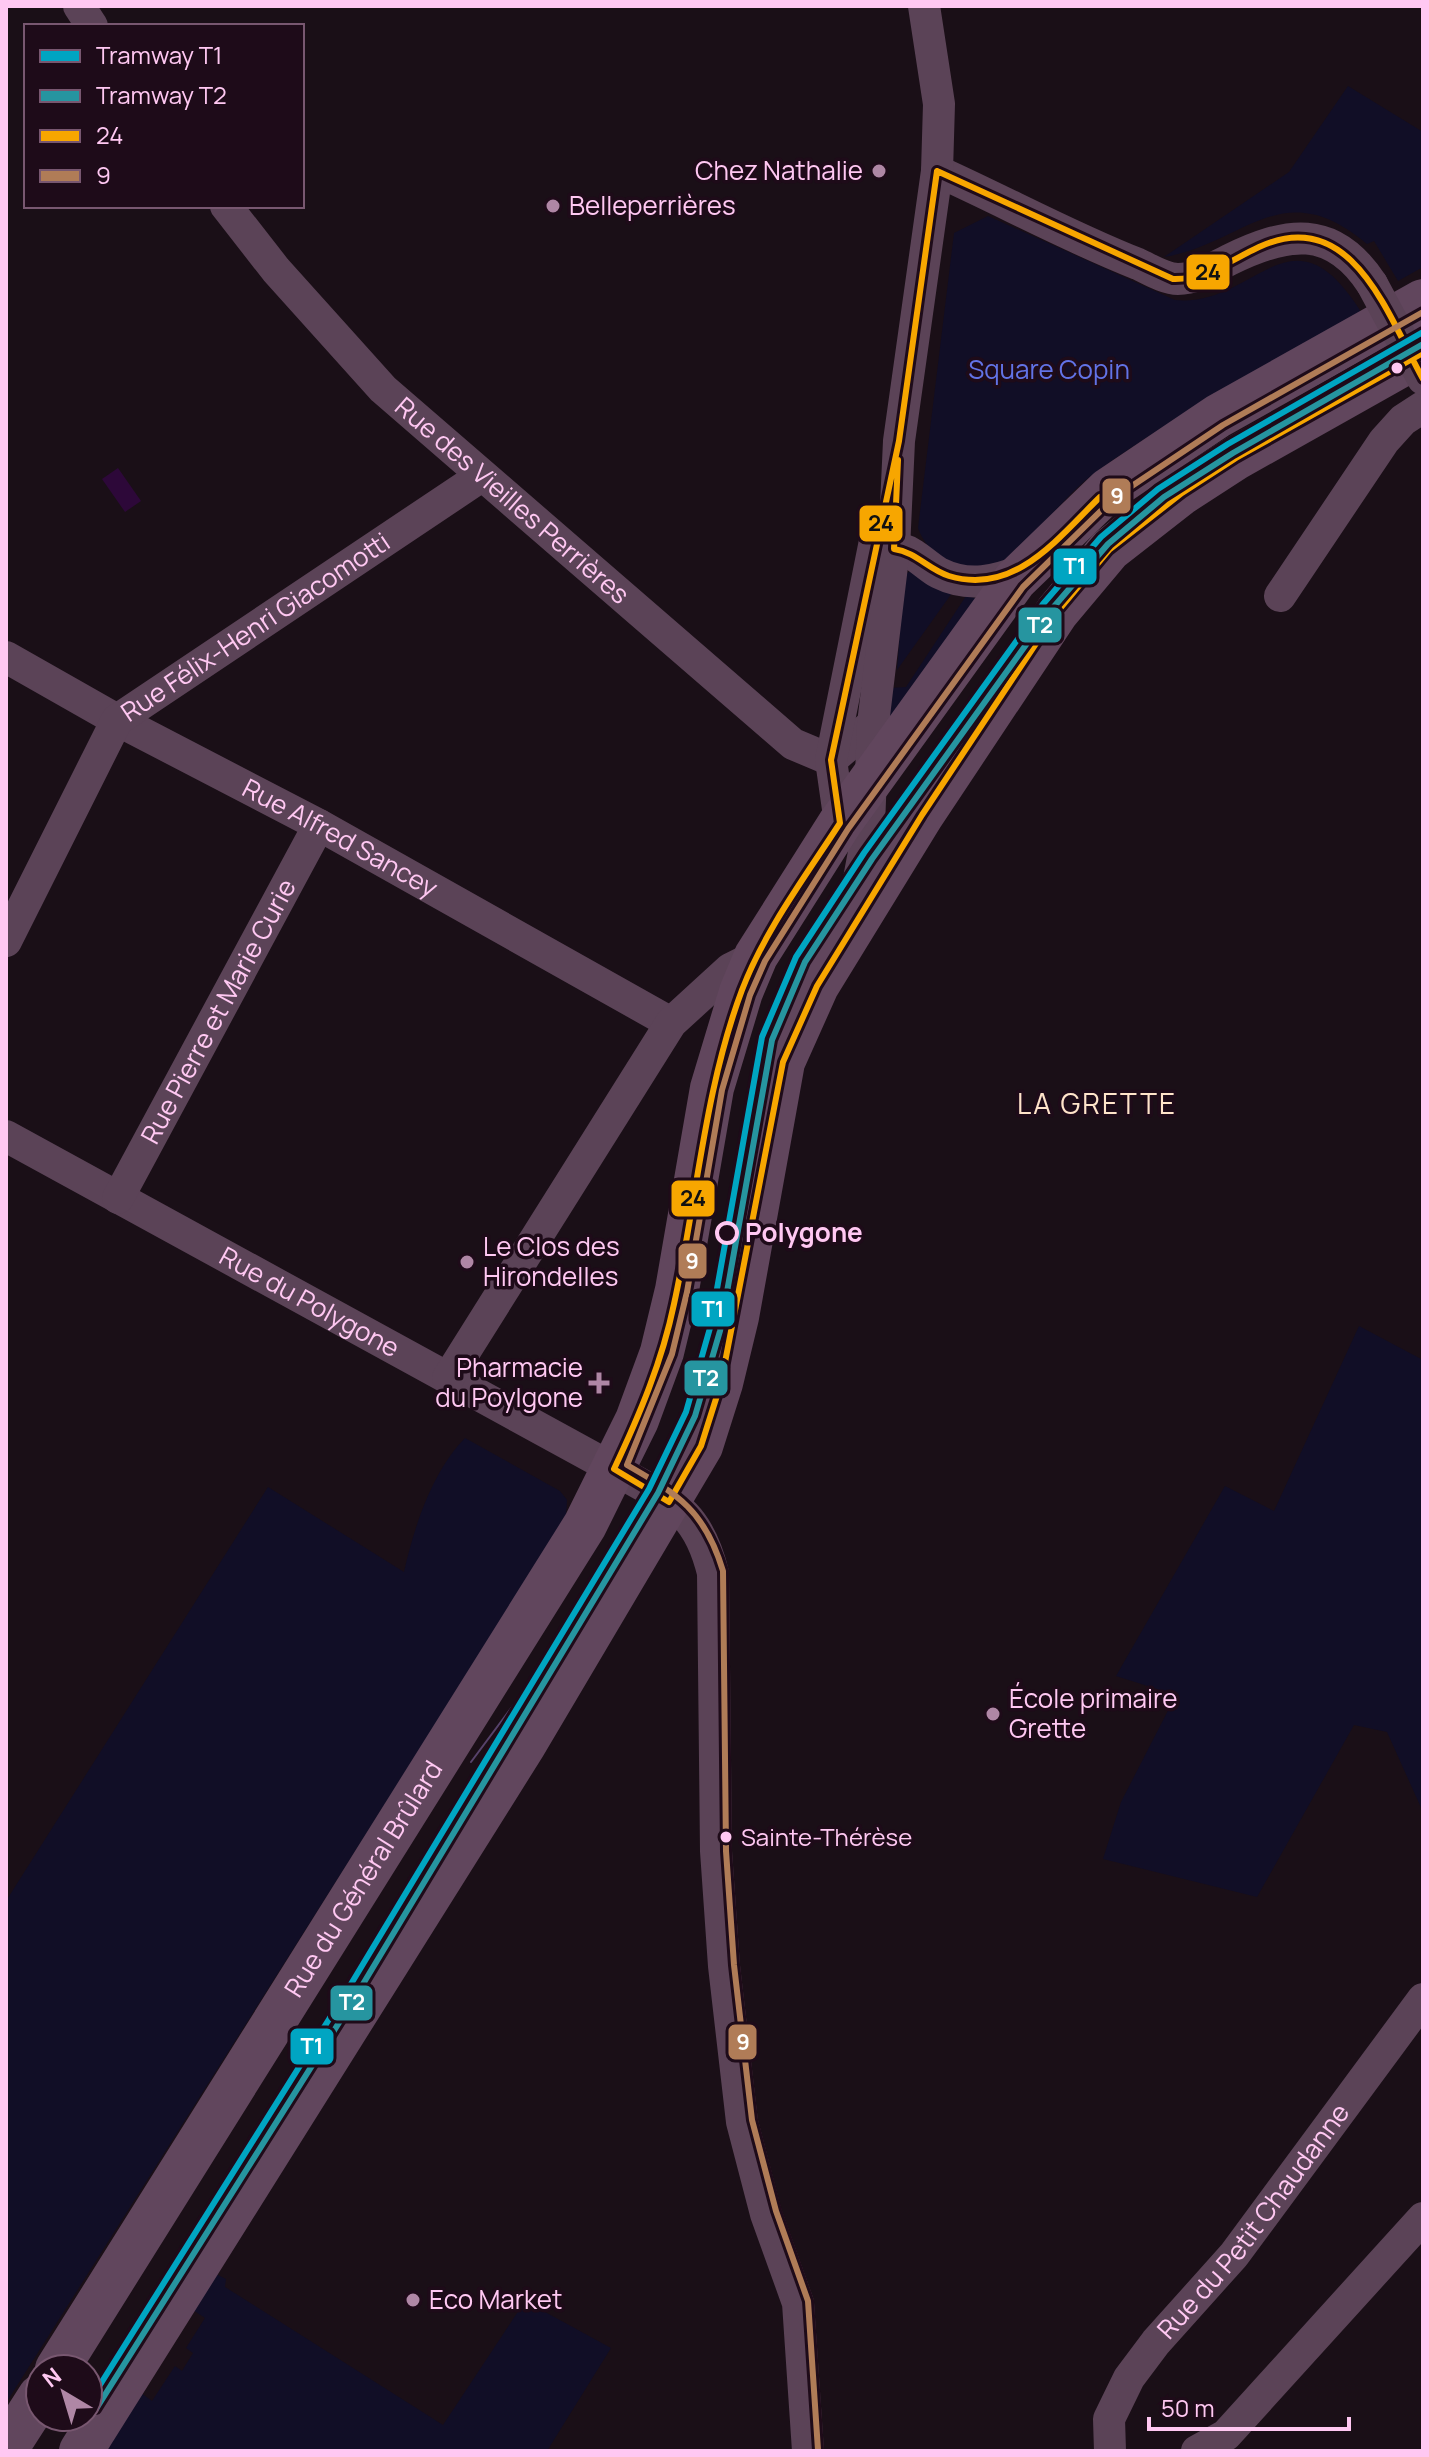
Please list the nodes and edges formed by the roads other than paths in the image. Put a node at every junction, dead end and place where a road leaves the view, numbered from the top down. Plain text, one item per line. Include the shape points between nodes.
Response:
1 (79, 6) edge
2 (924, 6) edge
3 (91, 24) edge
4 (937, 171) junction
5 (228, 208) edge
6 (1423, 301) edge
7 (1423, 353) edge
8 (1423, 379) edge
9 (1423, 407) edge
10 (899, 441) junction
11 (480, 477) junction
12 (894, 549) junction
13 (1026, 569) junction
14 (868, 573) junction
15 (1280, 596) dead end
16 (6, 657) edge
17 (117, 720) junction
18 (873, 724) junction
19 (831, 760) junction
20 (873, 777) junction
21 (840, 823) junction
22 (319, 825) junction
23 (6, 941) edge
24 (756, 956) junction
25 (799, 1021) junction
26 (671, 1023) junction
27 (6, 1136) edge
28 (118, 1198) junction
29 (448, 1378) junction
30 (614, 1469) junction
31 (669, 1502) junction
32 (1423, 1999) edge
33 (1423, 2218) edge
34 (67, 2353) edge
35 (24, 2421) edge
36 (6, 2449) edge
37 (81, 2451) edge
38 (808, 2451) edge
39 (1110, 2451) edge
40 (1197, 2451) edge

1 - 3 street
2 - 4 street via 939,104
4 - 8 street, bridge via 1176,279 1199,275 1266,242 1302,236 1328,243 1355,259
4 - 10 street
5 - 11 street, Rue des Vieilles Perrières via 383,389
6 - 13 main road, Rue du Général Brûlard via 1155,457 1108,490
7 - 25 main road via 1236,458 1109,550 1057,612 922,815
9 - 15 street via 1384,441
10 - 12 street
10 - 14 street
11 - 17 street, Rue Félix-Henri Giacomotti
11 - 19 street, Rue des Vieilles Perrières via 793,744
12 - 13 street via 909,551 939,573 967,582 997,581
12 - 14 street
12 - 18 street
13 - 20 main road, Rue du Général Brûlard
14 - 19 street
16 - 17 street, Rue Alfred Sancey
17 - 22 street, Rue Alfred Sancey
17 - 23 street, Rue Félix-Henri Giacomotti
18 - 19 street
18 - 20 street
19 - 21 street
20 - 21 main road, Rue du Général Brûlard
20 - 25 street via 858,884 807,987
21 - 24 main road, Rue du Général Brûlard
22 - 26 street, Rue Alfred Sancey
22 - 28 street, Rue Pierre et Marie Curie
24 - 26 street via 730,969
24 - 30 main road, Rue du Général Brûlard via 712,1088 662,1352
25 - 31 main road via 783,1062 721,1383 701,1446
26 - 29 street
27 - 28 street, Rue du Polygone
28 - 29 street, Rue du Polygone
29 - 30 street, Rue du Polygone
30 - 31 street, Rue du Polygone
30 - 34 main road, Rue du Général Brûlard via 568,1552
31 - 37 main road via 524,1745
31 - 38 street, Rue du Polygone via 697,1526 713,1573 716,1851 724,1966 742,2122 766,2214 798,2303
32 - 39 street, Rue du Petit Chaudanne via 1234,2255 1129,2378 1109,2419
33 - 40 street via 1226,2435
35 - 36 main road

